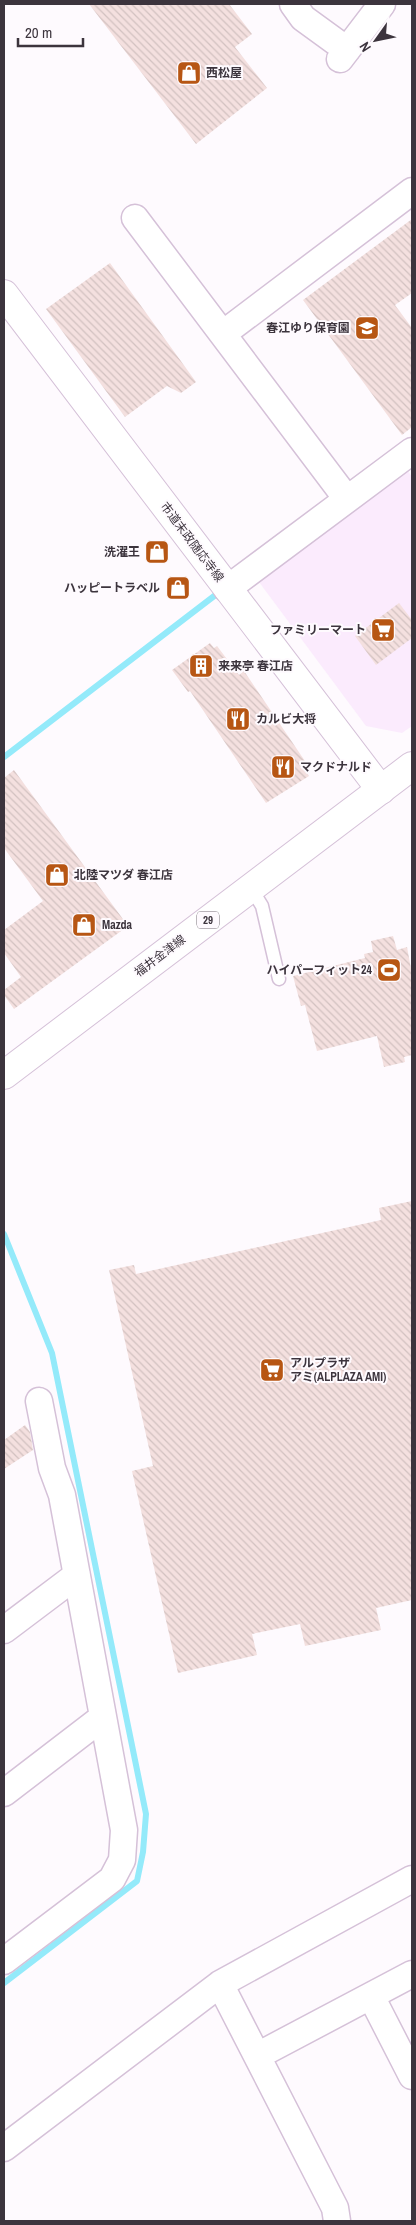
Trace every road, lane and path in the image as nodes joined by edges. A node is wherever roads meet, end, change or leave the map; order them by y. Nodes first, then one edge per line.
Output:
1 (293, 4) edge
2 (382, 4) edge
3 (412, 191) edge
4 (135, 218) dead end
5 (4, 294) edge
6 (224, 333) junction
7 (412, 451) edge
8 (347, 499) junction
9 (227, 589) junction
10 (412, 766) edge
11 (381, 790) junction
12 (252, 888) junction
13 (279, 979) dead end
14 (4, 1075) edge
15 (39, 1401) dead end
16 (77, 1575) junction
17 (4, 1630) edge
18 (103, 1717) junction
19 (4, 1793) edge
20 (412, 1879) edge
21 (4, 1961) edge
22 (412, 1974) edge
23 (220, 1984) junction
24 (371, 1996) junction
25 (257, 2056) junction
26 (412, 2076) edge
27 (4, 2148) edge
28 (337, 2221) edge

1 - 2 street
3 - 6 street
4 - 6 street
5 - 9 street, 市道末政随応寺線
6 - 8 street
7 - 8 street
8 - 9 street
9 - 11 street, 市道末政随応寺線
10 - 11 street, 福井金津線 / 29
11 - 12 street, 福井金津線 / 29
12 - 13 lane
12 - 14 street, 福井金津線 / 29
15 - 16 street
16 - 17 street
16 - 18 street
18 - 19 street
18 - 21 street
20 - 23 street
22 - 24 street
23 - 25 street
23 - 27 street
24 - 25 street
24 - 26 street
25 - 28 street

